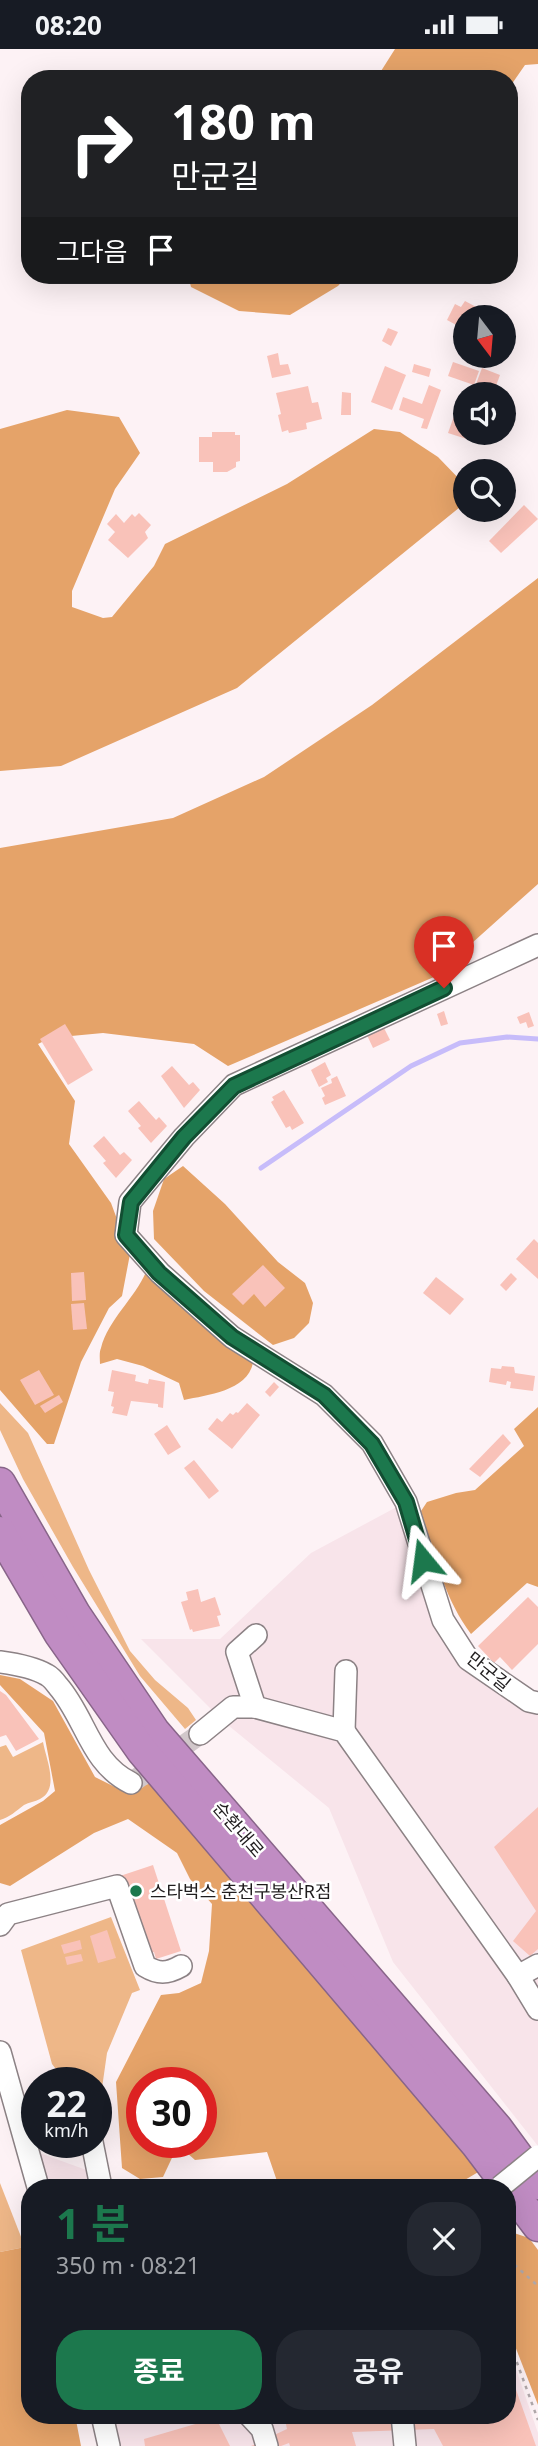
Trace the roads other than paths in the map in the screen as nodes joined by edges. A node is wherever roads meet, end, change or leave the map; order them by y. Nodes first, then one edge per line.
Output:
1 (538, 945) edge
2 (0, 1483) edge
3 (0, 1532) edge
4 (256, 1635) dead end
5 (0, 1663) edge
6 (346, 1671) dead end
7 (538, 1703) edge
8 (255, 1707) junction
9 (344, 1731) junction
10 (200, 1734) tunnel mouth
11 (131, 1783) dead end
12 (3, 1914) edge
13 (538, 1965) edge
14 (181, 1966) dead end
15 (518, 1976) junction
16 (538, 2010) edge
17 (0, 2052) edge
18 (538, 2156) edge
19 (95, 2158) edge
20 (36, 2179) edge
21 (99, 2179) edge
22 (502, 2179) edge
23 (510, 2179) edge
24 (538, 2184) edge
25 (516, 2197) edge
26 (538, 2226) edge
27 (108, 2424) edge
28 (402, 2424) edge
29 (109, 2446) edge
30 (405, 2446) edge

1 - 7 street, 만군길
2 - 24 highway, 순환대로
3 - 22 highway, 순환대로
4 - 8 street
5 - 11 street
6 - 9 street
8 - 9 street
8 - 10 street
9 - 15 street
12 - 14 street
13 - 15 street
15 - 16 street
17 - 20 street
18 - 23 street, bridge
19 - 21 street
25 - 26 highway, 순환대로
27 - 29 street
28 - 30 street

